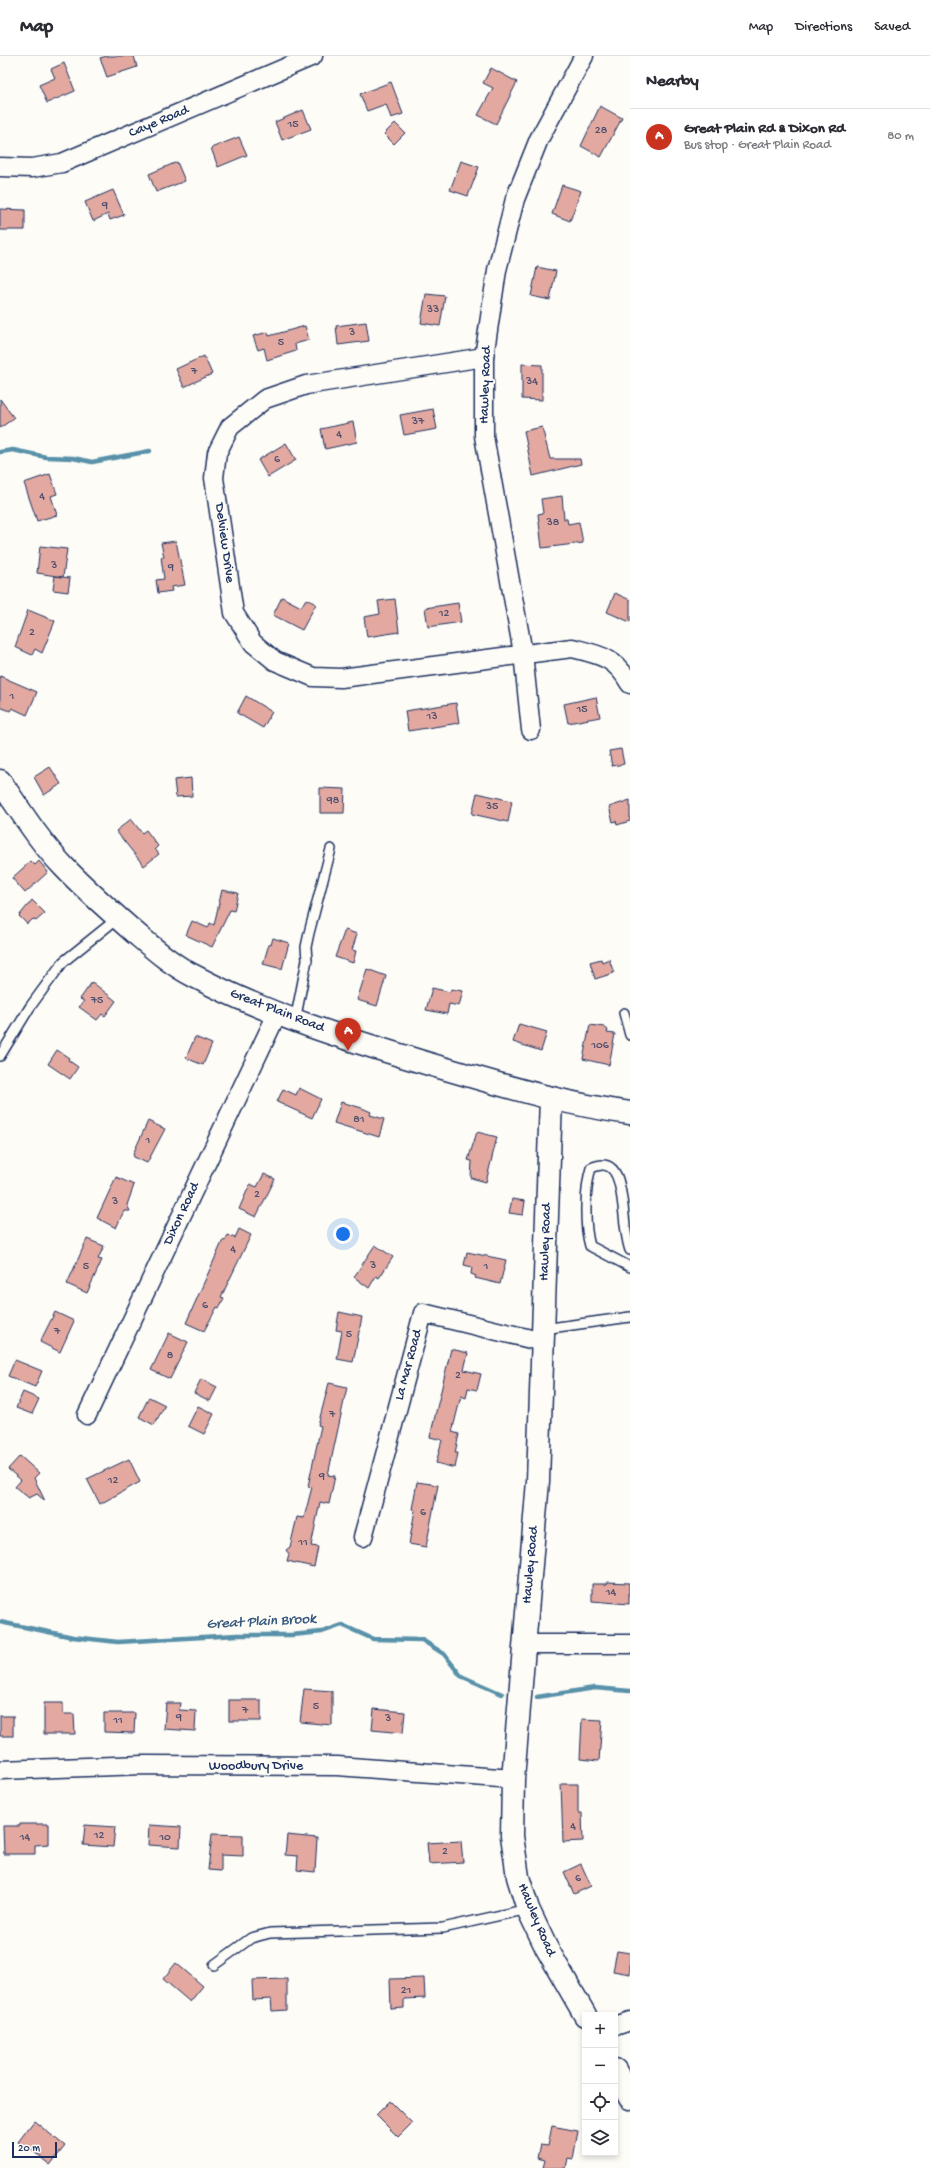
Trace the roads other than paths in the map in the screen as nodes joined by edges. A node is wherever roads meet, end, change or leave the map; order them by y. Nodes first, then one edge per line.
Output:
1 (313, 56) edge
2 (578, 58) edge
3 (0, 167) edge
4 (484, 357) junction
5 (523, 653) junction
6 (630, 684) edge
7 (531, 730) dead end
8 (0, 781) edge
9 (331, 848) dead end
10 (118, 918) junction
11 (624, 1013) dead end
12 (286, 1018) junction
13 (630, 1035) edge
14 (0, 1056) edge
15 (551, 1098) junction
16 (630, 1113) edge
17 (630, 1250) edge
18 (630, 1267) edge
19 (630, 1317) edge
20 (543, 1336) junction
21 (87, 1415) dead end
22 (363, 1537) dead end
23 (524, 1644) junction
24 (630, 1644) edge
25 (0, 1770) edge
26 (513, 1779) junction
27 (528, 1909) junction
28 (214, 1965) dead end
29 (583, 2012) edge
30 (630, 2022) edge
31 (618, 2025) edge
32 (618, 2076) edge
33 (630, 2098) edge

1 - 3 street, Caye Road
2 - 4 street, Hawley Road
4 - 5 street, Hawley Road
4 - 5 street, Delview Drive
5 - 6 street, Delview Drive
5 - 7 street, Hawley Road
8 - 10 street, Great Plain Road
9 - 12 lane
10 - 12 street, Great Plain Road
10 - 14 lane
11 - 13 lane
12 - 15 street, Great Plain Road
12 - 21 street, Dixon Road
15 - 16 street, Great Plain Road
15 - 20 street, Hawley Road
17 - 18 lane
19 - 20 lane
20 - 22 street, La Mar Road
20 - 23 street, Hawley Road
23 - 24 street
23 - 26 street, Hawley Road
25 - 26 street, Woodbury Drive
26 - 27 street, Hawley Road
27 - 28 lane
27 - 29 street, Hawley Road
30 - 31 street
32 - 33 street

